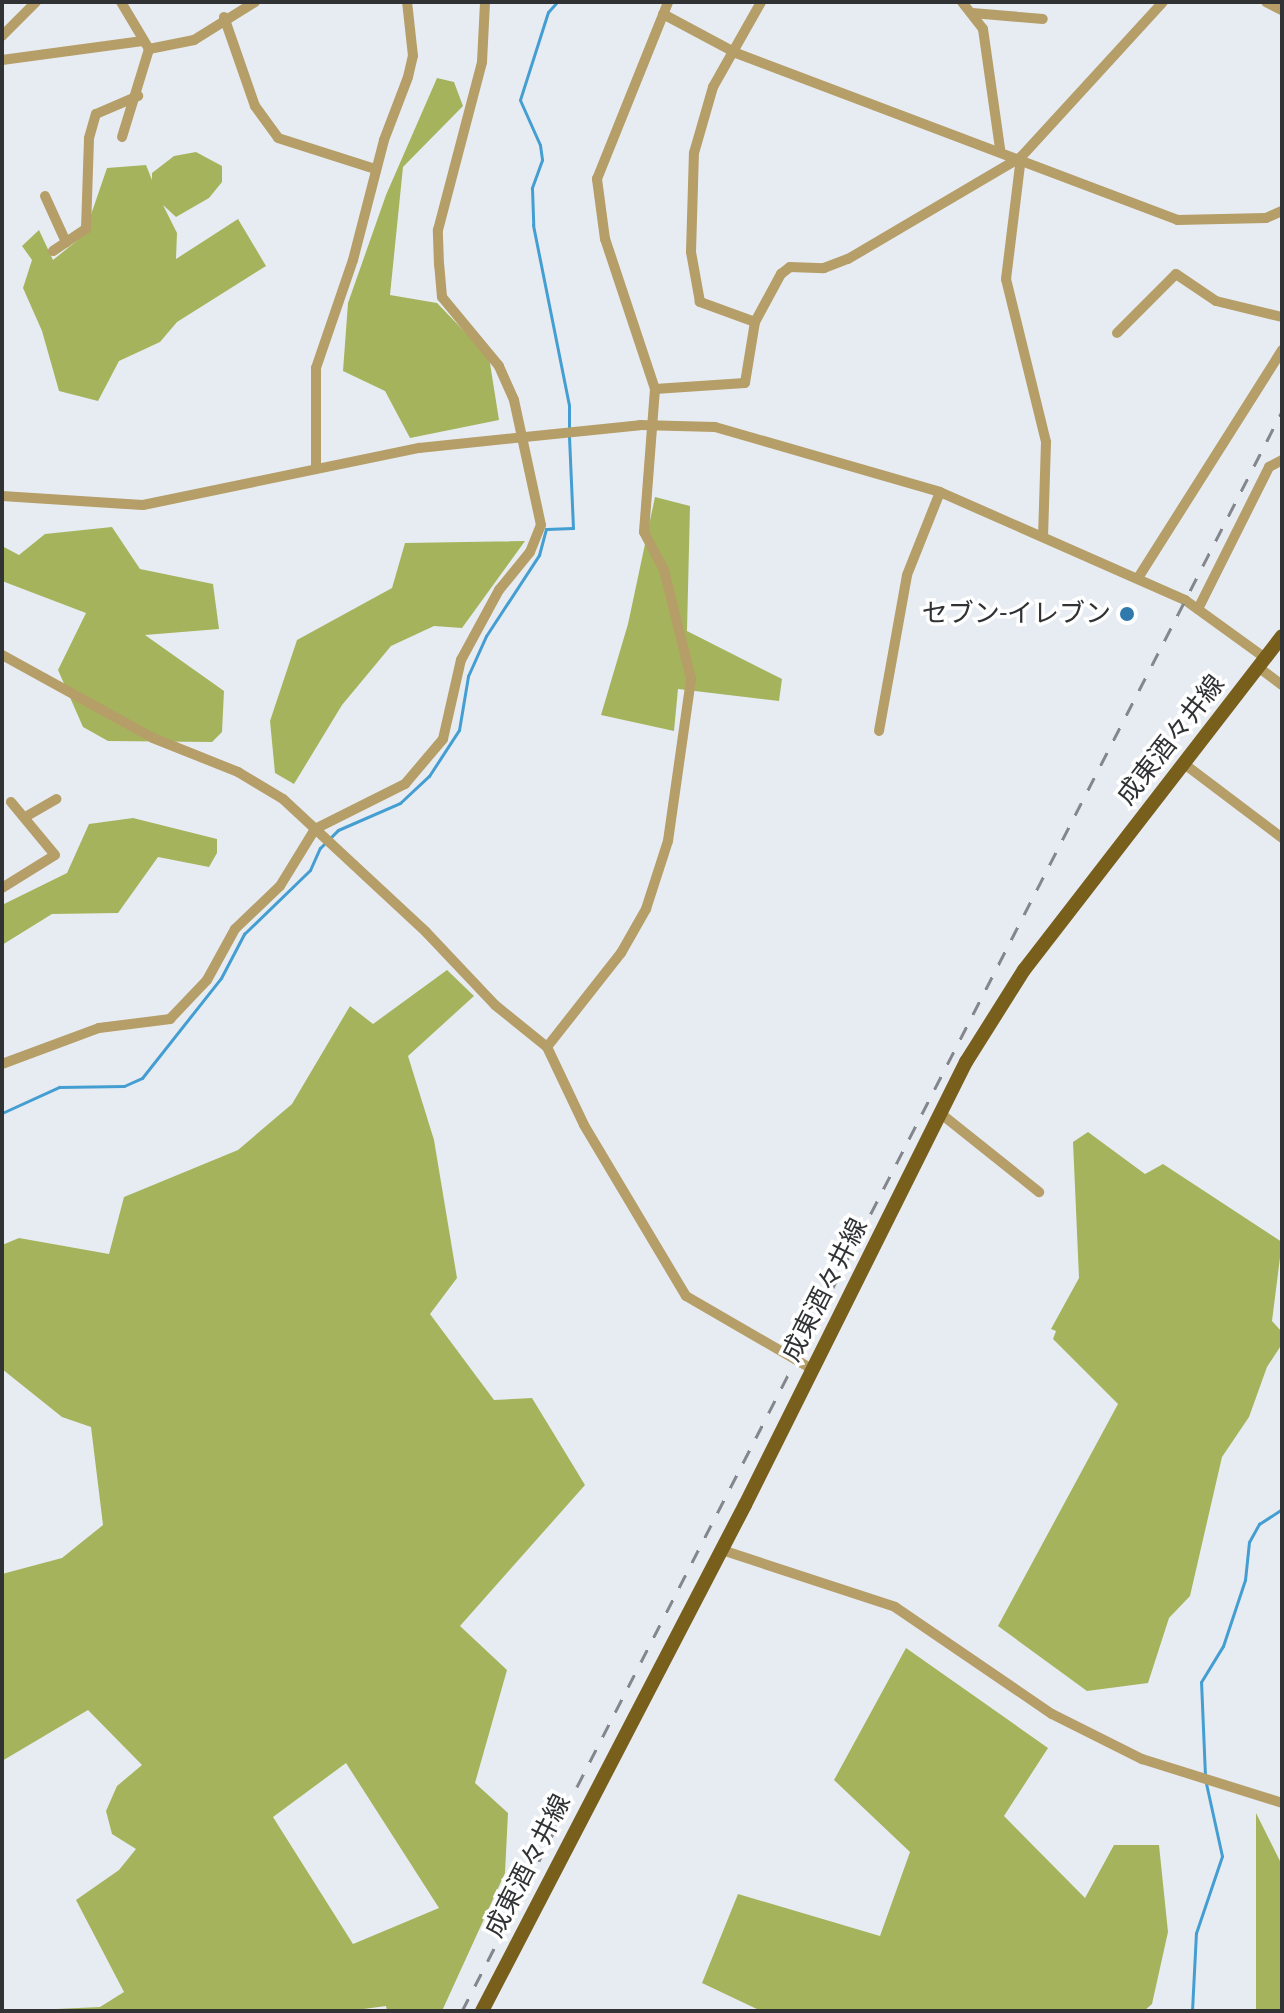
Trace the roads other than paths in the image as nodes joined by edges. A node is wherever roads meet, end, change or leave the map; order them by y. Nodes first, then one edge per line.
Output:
1 (36, 2) edge
2 (121, 2) edge
3 (255, 2) edge
4 (407, 2) edge
5 (485, 2) edge
6 (668, 2) edge
7 (761, 2) edge
8 (962, 2) edge
9 (1163, 2) edge
10 (1266, 2) edge
11 (1282, 10) edge
12 (972, 13) junction
13 (663, 14) junction
14 (224, 17) junction
15 (1043, 19) dead end
16 (2, 36) edge
17 (146, 45) junction
18 (736, 53) junction
19 (2, 60) edge
20 (138, 96) junction
21 (122, 137) dead end
22 (1000, 149) junction
23 (1021, 157) junction
24 (375, 169) junction
25 (45, 196) dead end
26 (1282, 211) edge
27 (66, 242) junction
28 (53, 251) dead end
29 (1282, 317) edge
30 (755, 322) junction
31 (1117, 333) dead end
32 (1282, 350) edge
33 (655, 389) junction
34 (656, 424) junction
35 (523, 434) junction
36 (1282, 460) edge
37 (316, 468) junction
38 (940, 492) junction
39 (2, 496) edge
40 (1043, 536) junction
41 (1138, 578) junction
42 (1198, 609) junction
43 (1282, 636) edge
44 (2, 655) edge
45 (1262, 662) junction
46 (1282, 685) edge
47 (879, 731) dead end
48 (1183, 763) junction
49 (56, 799) dead end
50 (11, 802) dead end
51 (27, 816) junction
52 (315, 829) junction
53 (1282, 838) edge
54 (2, 888) edge
55 (547, 1047) junction
56 (2, 1064) edge
57 (940, 1113) junction
58 (1039, 1192) dead end
59 (812, 1369) junction
60 (722, 1550) junction
61 (1282, 1803) edge
62 (482, 2011) edge

1 - 16 street
2 - 17 street
3 - 14 street
4 - 24 street
5 - 35 street
6 - 13 street
7 - 18 street
8 - 12 street
9 - 23 street
10 - 11 street
12 - 15 street
12 - 22 street
13 - 18 street
13 - 33 street
14 - 17 street
14 - 24 street
17 - 19 street
17 - 20 street
18 - 22 street
18 - 30 street
20 - 21 street
20 - 27 street
22 - 23 street
23 - 26 street
23 - 30 street
23 - 40 street
24 - 37 street
25 - 27 street
27 - 28 street
29 - 31 street
30 - 33 street
32 - 41 street
33 - 34 street
34 - 35 street
34 - 38 street
34 - 55 street
35 - 37 street
35 - 52 street
36 - 42 street
37 - 39 street
38 - 40 street
38 - 47 street
40 - 41 street
41 - 42 street
42 - 45 street
43 - 45 main road, 成東酒々井線
44 - 52 street
45 - 46 street
45 - 48 main road, 成東酒々井線
48 - 53 street
48 - 57 main road, 成東酒々井線
49 - 51 street
50 - 51 street
51 - 54 street
52 - 55 street
52 - 56 street
55 - 59 street
57 - 58 street
57 - 59 main road, 成東酒々井線
59 - 60 main road, 成東酒々井線
60 - 61 street
60 - 62 main road, 成東酒々井線

